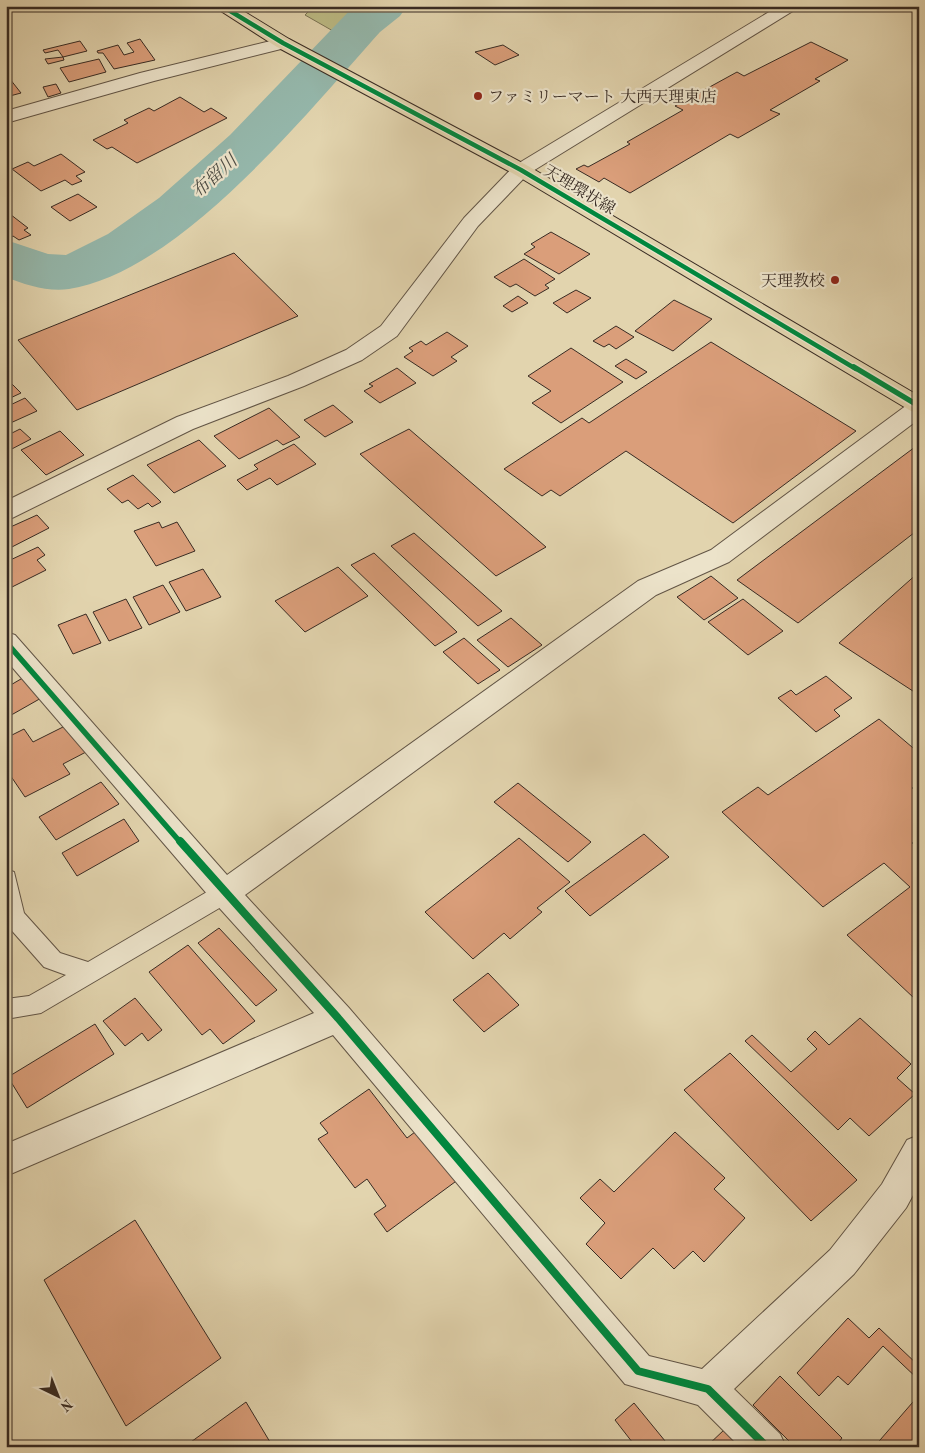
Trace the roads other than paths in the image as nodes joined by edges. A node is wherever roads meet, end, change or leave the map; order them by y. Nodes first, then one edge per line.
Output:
1 (222, 6) edge
2 (792, 6) edge
3 (282, 43) junction
4 (6, 117) edge
5 (520, 170) junction
6 (919, 406) edge
7 (6, 512) edge
8 (6, 642) edge
9 (6, 878) edge
10 (225, 893) junction
11 (90, 973) junction
12 (6, 1009) edge
13 (338, 1018) junction
14 (919, 1151) edge
15 (6, 1160) edge
16 (708, 1389) junction
17 (766, 1447) edge

1 - 3 main road, 天理環状線
2 - 5 street
3 - 4 street
3 - 5 main road, 天理環状線
5 - 6 main road, 天理環状線
5 - 7 street
6 - 10 street
8 - 10 street
9 - 11 lane
10 - 11 lane
10 - 13 street
11 - 12 lane
13 - 15 street
13 - 16 street
14 - 16 street
16 - 17 street

